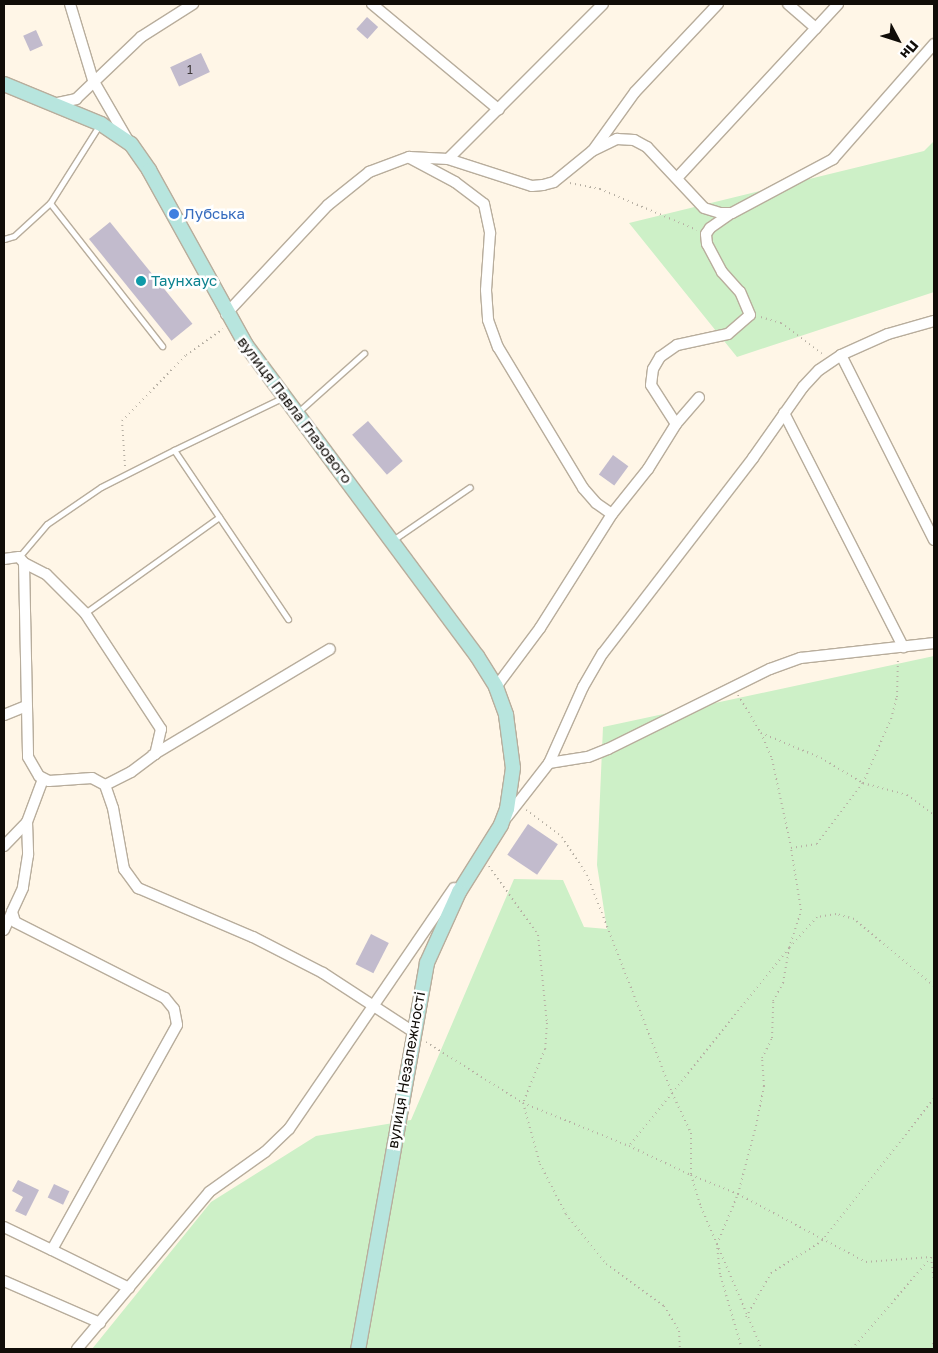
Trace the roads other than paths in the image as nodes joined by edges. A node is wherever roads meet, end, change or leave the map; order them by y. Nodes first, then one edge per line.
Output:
1 (70, 4) edge
2 (193, 4) edge
3 (372, 4) edge
4 (603, 4) edge
5 (718, 4) edge
6 (788, 4) edge
7 (838, 4) edge
8 (816, 28) junction
9 (934, 44) edge
10 (93, 80) junction
11 (4, 84) edge
12 (52, 104) junction
13 (499, 110) junction
14 (100, 124) junction
15 (131, 144) junction
16 (592, 151) junction
17 (409, 157) junction
18 (448, 159) junction
19 (677, 178) junction
20 (50, 203) junction
21 (732, 213) junction
22 (4, 239) edge
23 (229, 318) junction
24 (934, 321) edge
25 (162, 346) dead end
26 (364, 353) dead end
27 (837, 358) junction
28 (284, 397) junction
29 (699, 398) dead end
30 (296, 413) junction
31 (784, 413) junction
32 (676, 424) junction
33 (174, 450) junction
34 (470, 487) dead end
35 (612, 514) junction
36 (219, 517) junction
37 (393, 540) junction
38 (934, 540) edge
39 (4, 559) edge
40 (22, 560) junction
41 (85, 613) junction
42 (288, 619) dead end
43 (934, 643) edge
44 (900, 647) junction
45 (330, 649) dead end
46 (496, 687) junction
47 (26, 706) junction
48 (4, 715) edge
49 (153, 755) junction
50 (549, 763) junction
51 (43, 779) junction
52 (105, 784) junction
53 (512, 806) junction
54 (27, 822) junction
55 (4, 846) edge
56 (454, 888) dead end
57 (12, 912) junction
58 (4, 930) edge
59 (374, 1004) junction
60 (412, 1031) junction
61 (4, 1226) edge
62 (52, 1250) junction
63 (4, 1281) edge
64 (129, 1288) junction
65 (100, 1323) junction
66 (77, 1349) edge
67 (358, 1349) edge

1 - 10 street, вулиця Павла Глазового
2 - 10 street
3 - 13 street
4 - 13 street
5 - 16 street
6 - 8 street
7 - 8 street
8 - 19 street
9 - 21 street
10 - 12 street
10 - 15 street, вулиця Павла Глазового
11 - 12 main road
12 - 14 main road
13 - 18 street
14 - 15 main road
14 - 20 lane
15 - 23 main road, вулиця Павла Глазового
16 - 18 street
16 - 19 street
17 - 18 street
17 - 23 street
17 - 35 street
19 - 21 street
20 - 22 lane
20 - 25 lane
21 - 32 street
23 - 28 main road, вулиця Павла Глазового
24 - 27 street
26 - 30 lane
27 - 31 street
27 - 38 street
28 - 30 main road, вулиця Павла Глазового
28 - 33 lane
29 - 32 street
30 - 37 main road, вулиця Павла Глазового
31 - 44 street
31 - 50 street
32 - 35 street
33 - 36 lane
33 - 40 lane
34 - 37 lane
35 - 46 street
36 - 41 lane
36 - 42 lane
37 - 46 main road, вулиця Павла Глазового
39 - 40 street
40 - 41 street
40 - 47 street
41 - 49 street
43 - 44 street
44 - 50 street
45 - 49 street
46 - 53 main road, вулиця Павла Глазового
47 - 48 street
47 - 51 street
49 - 52 street
50 - 53 street
51 - 52 street
51 - 54 street
52 - 59 street
53 - 60 main road, вулиця Незалежності
54 - 55 street
54 - 57 street
56 - 59 street
57 - 58 street
57 - 62 street
59 - 60 street
59 - 64 street
60 - 67 main road, вулиця Незалежності
61 - 62 street
62 - 64 street
63 - 65 street
64 - 65 street
65 - 66 street

